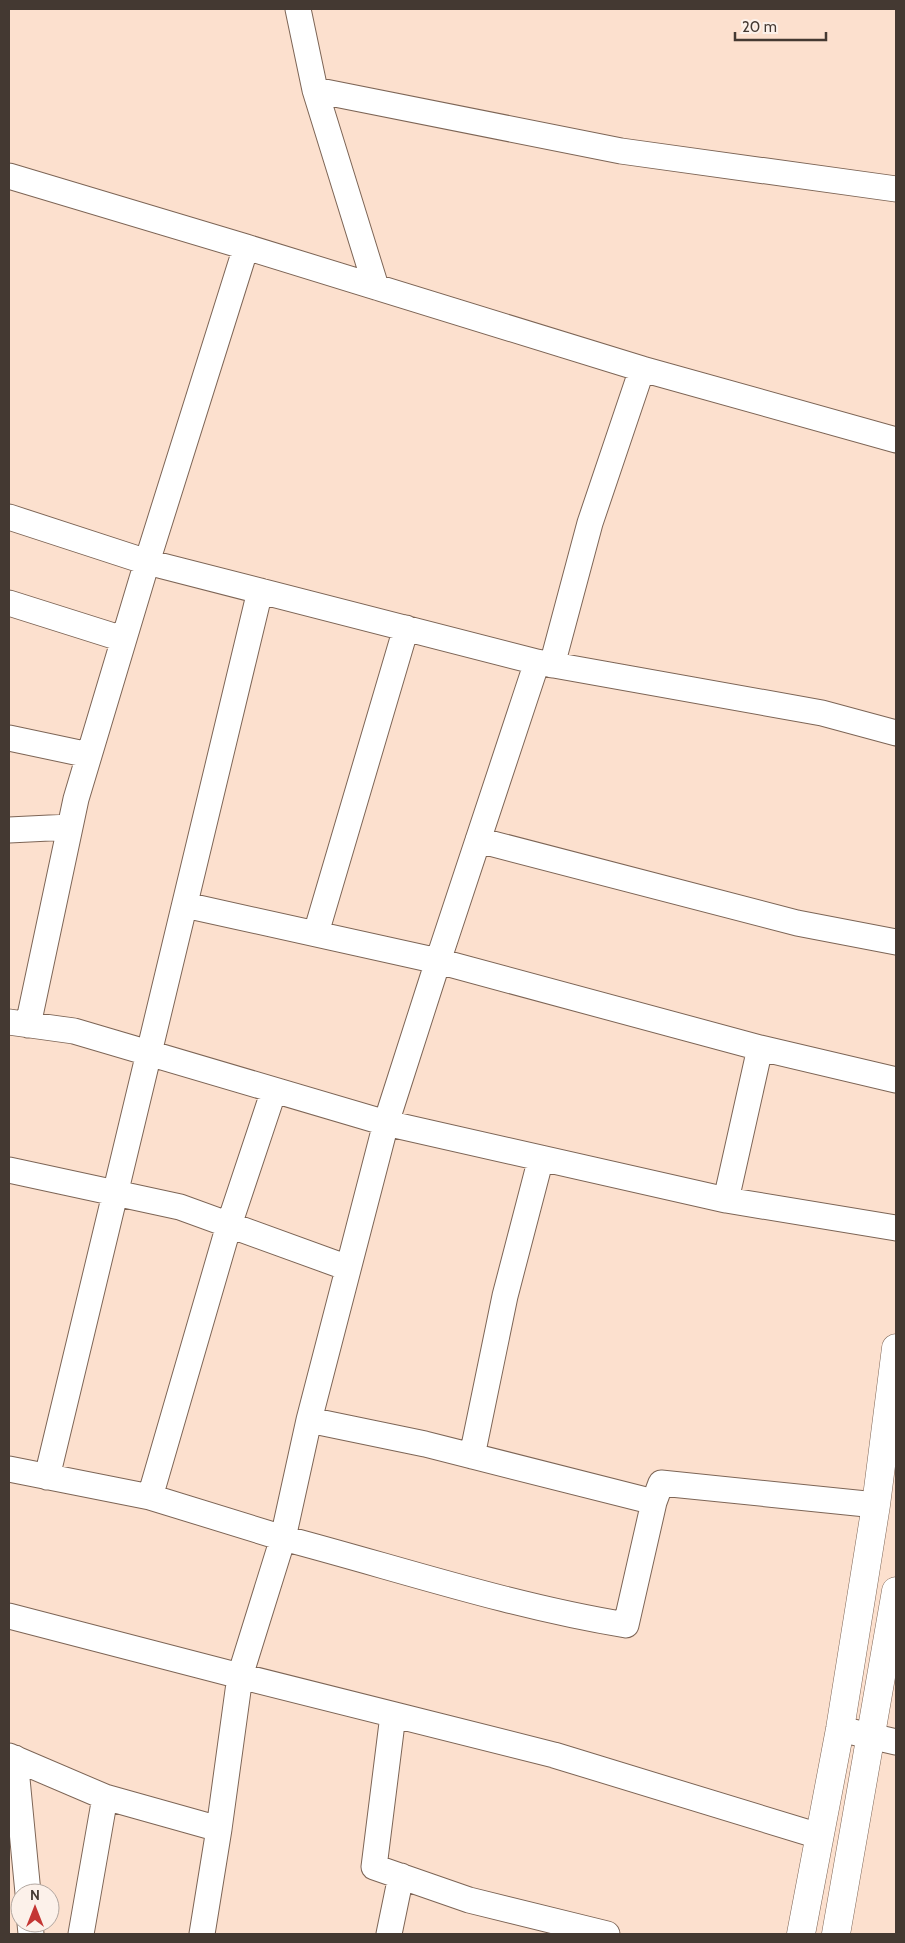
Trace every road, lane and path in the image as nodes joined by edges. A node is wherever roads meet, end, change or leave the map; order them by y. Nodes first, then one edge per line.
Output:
1 (298, 9) edge
2 (315, 90) junction
3 (9, 176) edge
4 (896, 190) edge
5 (246, 247) junction
6 (376, 287) junction
7 (642, 369) junction
8 (896, 440) edge
9 (9, 517) edge
10 (147, 562) junction
11 (260, 591) junction
12 (9, 603) edge
13 (406, 628) junction
14 (124, 639) junction
15 (544, 664) junction
16 (896, 733) edge
17 (9, 738) edge
18 (88, 755) junction
19 (70, 827) junction
20 (9, 830) edge
21 (478, 840) junction
22 (185, 905) junction
23 (316, 933) junction
24 (896, 942) edge
25 (438, 961) junction
26 (18, 1023) edge
27 (760, 1048) junction
28 (149, 1053) junction
29 (896, 1080) edge
30 (274, 1090) junction
31 (386, 1123) junction
32 (541, 1158) junction
33 (9, 1170) edge
34 (115, 1193) junction
35 (726, 1200) junction
36 (229, 1225) junction
37 (896, 1228) edge
38 (348, 1268) junction
39 (896, 1348) edge
40 (309, 1420) junction
41 (472, 1456) junction
42 (9, 1469) edge
43 (47, 1476) junction
44 (150, 1497) junction
45 (654, 1502) junction
46 (876, 1505) junction
47 (283, 1538) junction
48 (896, 1591) edge
49 (9, 1616) edge
50 (240, 1676) junction
51 (394, 1715) junction
52 (840, 1729) junction
53 (884, 1740) edge
54 (12, 1757) edge
55 (105, 1797) junction
56 (219, 1829) junction
57 (819, 1836) junction
58 (401, 1876) junction
59 (27, 1883) edge
60 (82, 1934) edge
61 (202, 1934) edge
62 (389, 1934) edge
63 (607, 1934) edge
64 (801, 1934) edge
65 (836, 1934) edge

1 - 2 street
2 - 4 street
2 - 6 street
3 - 5 street
5 - 6 street
5 - 10 street
6 - 7 street
7 - 8 street
7 - 15 street
9 - 10 street
10 - 11 street
10 - 14 street
11 - 13 street
11 - 22 street
12 - 14 street
13 - 15 street
13 - 23 street
14 - 18 street
15 - 16 street
15 - 21 street
17 - 18 street
18 - 19 street
19 - 20 street
19 - 26 street
21 - 24 street
21 - 25 street
22 - 23 street
22 - 28 street
23 - 25 street
25 - 27 street
25 - 31 street
26 - 28 street
27 - 29 street
27 - 35 street
28 - 30 street
28 - 34 street
30 - 31 street
30 - 36 street
31 - 32 street
31 - 38 street
32 - 35 street
32 - 41 street
33 - 34 street
34 - 36 street
34 - 43 street
35 - 37 street
36 - 38 street
36 - 44 street
38 - 40 street
39 - 46 street
40 - 41 street
40 - 47 street
41 - 45 street
42 - 43 street
43 - 44 street
44 - 47 street
45 - 46 street
45 - 47 street
46 - 52 street
47 - 50 street
48 - 53 street
49 - 50 street
50 - 51 street
50 - 56 street
51 - 57 street
51 - 58 street
52 - 53 street
52 - 57 street
53 - 65 street
54 - 55 street
54 - 59 street
55 - 56 street
55 - 60 street
56 - 61 street
57 - 64 street
58 - 62 street
58 - 63 street

